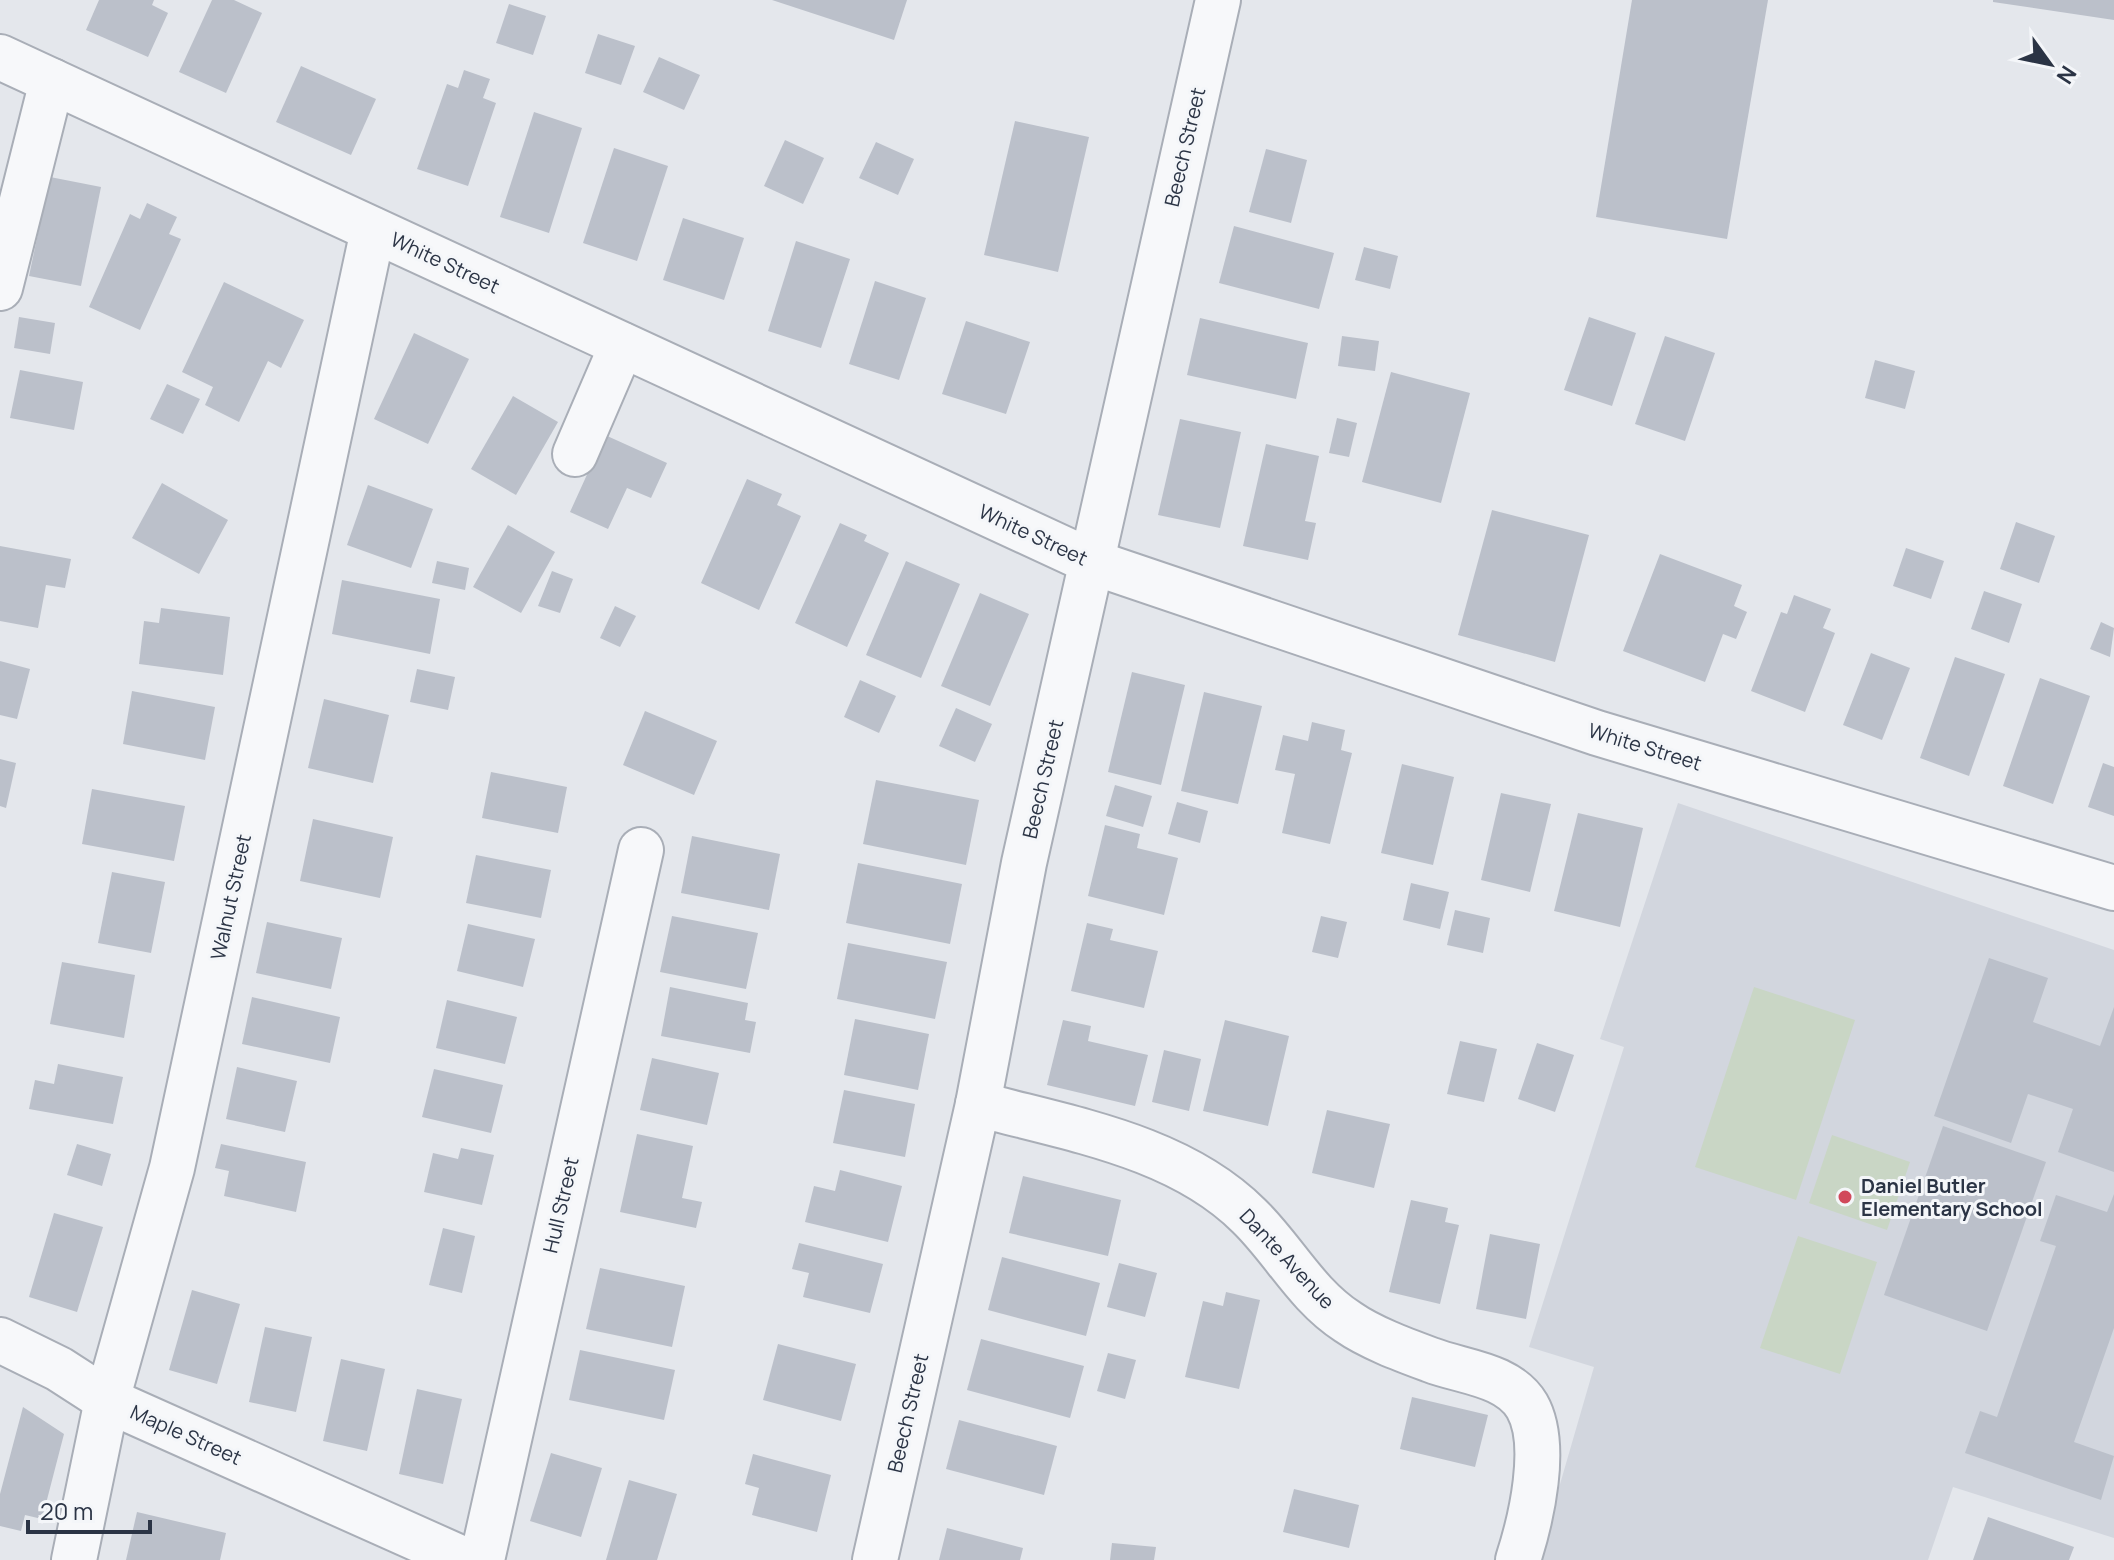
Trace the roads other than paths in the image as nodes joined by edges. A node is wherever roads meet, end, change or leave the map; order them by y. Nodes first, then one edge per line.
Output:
1 (1218, 0) edge
2 (0, 57) edge
3 (52, 81) junction
4 (373, 230) junction
5 (0, 288) edge
6 (622, 345) junction
7 (575, 454) dead end
8 (1092, 562) junction
9 (641, 850) dead end
10 (2114, 888) edge
11 (978, 1104) junction
12 (0, 1340) edge
13 (107, 1400) junction
14 (74, 1560) edge
15 (465, 1560) edge
16 (482, 1560) edge
17 (875, 1560) edge
18 (1518, 1560) edge

1 - 8 street, Beech Street
2 - 3 street, White Street
3 - 4 street, White Street
3 - 5 street
4 - 6 street, White Street
4 - 13 street, Walnut Street
6 - 7 street
6 - 8 street, White Street
8 - 10 street, White Street
8 - 11 street, Beech Street
9 - 16 street, Hull Street
11 - 17 street, Beech Street
11 - 18 street, Dante Avenue
12 - 13 street, Maple Street
13 - 14 street, Walnut Street
13 - 15 street, Maple Street

